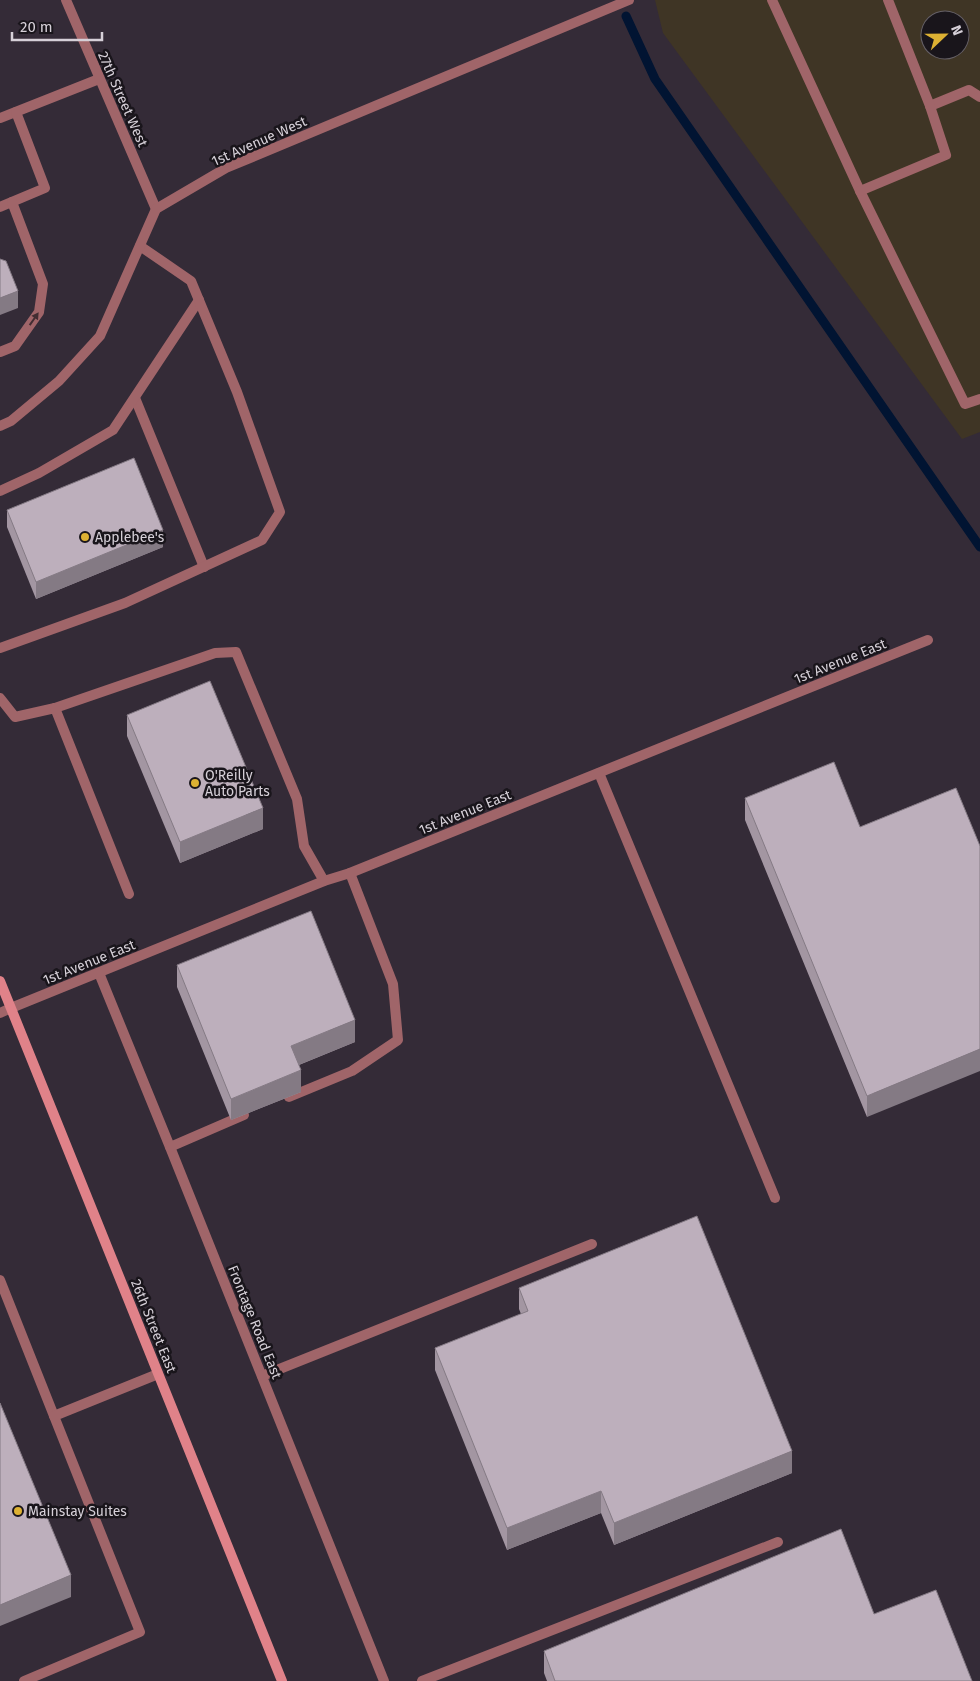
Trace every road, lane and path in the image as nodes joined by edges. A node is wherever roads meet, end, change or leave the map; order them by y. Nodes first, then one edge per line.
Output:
1 (66, 0) edge
2 (629, 0) edge
3 (772, 0) edge
4 (888, 0) edge
5 (99, 80) junction
6 (980, 97) edge
7 (930, 106) junction
8 (16, 112) junction
9 (0, 118) edge
10 (860, 191) junction
11 (12, 202) junction
12 (0, 207) edge
13 (156, 209) junction
14 (140, 246) junction
15 (199, 300) junction
16 (0, 352) edge
17 (135, 398) junction
18 (980, 399) edge
19 (0, 426) edge
20 (0, 491) edge
21 (204, 566) junction
22 (928, 640) dead end
23 (0, 648) edge
24 (0, 698) edge
25 (55, 708) junction
26 (599, 773) junction
27 (350, 873) junction
28 (324, 881) junction
29 (129, 894) dead end
30 (98, 973) junction
31 (0, 981) edge
32 (11, 1008) junction
33 (0, 1013) edge
34 (283, 1099) edge
35 (257, 1110) edge
36 (170, 1147) junction
37 (775, 1198) dead end
38 (592, 1244) dead end
39 (0, 1280) edge
40 (158, 1374) junction
41 (262, 1376) junction
42 (54, 1416) junction
43 (778, 1542) dead end
44 (24, 1681) edge
45 (282, 1681) edge
46 (384, 1681) edge
47 (422, 1681) edge

1 - 5 street, 27th Street West
2 - 13 street, 1st Avenue West
3 - 10 street
4 - 7 street
5 - 8 street
5 - 13 street, 27th Street West
6 - 7 street
7 - 10 street
8 - 9 street
8 - 11 street
10 - 18 street
11 - 12 street
16 -> 11 street
13 - 14 street
14 - 15 street
14 - 19 street
15 - 17 street
15 - 21 street
17 - 20 street
17 - 21 street
21 - 23 street
22 - 26 street, 1st Avenue East
24 - 25 street
25 - 28 street
25 - 29 street
26 - 27 street, 1st Avenue East
26 - 37 street
27 - 28 street, 1st Avenue East
27 - 34 street
28 - 30 street, 1st Avenue East
30 - 32 street, 1st Avenue East
30 - 36 street, Frontage Road East
31 - 32 main road, 26th Street East
32 - 33 street, 1st Avenue East
32 - 40 main road, 26th Street East
35 - 36 street
36 - 41 street, Frontage Road East
38 - 41 street
39 - 42 street
40 - 42 street
40 - 45 main road, 26th Street East
41 - 46 street, Frontage Road East
42 - 44 street
43 - 47 street

